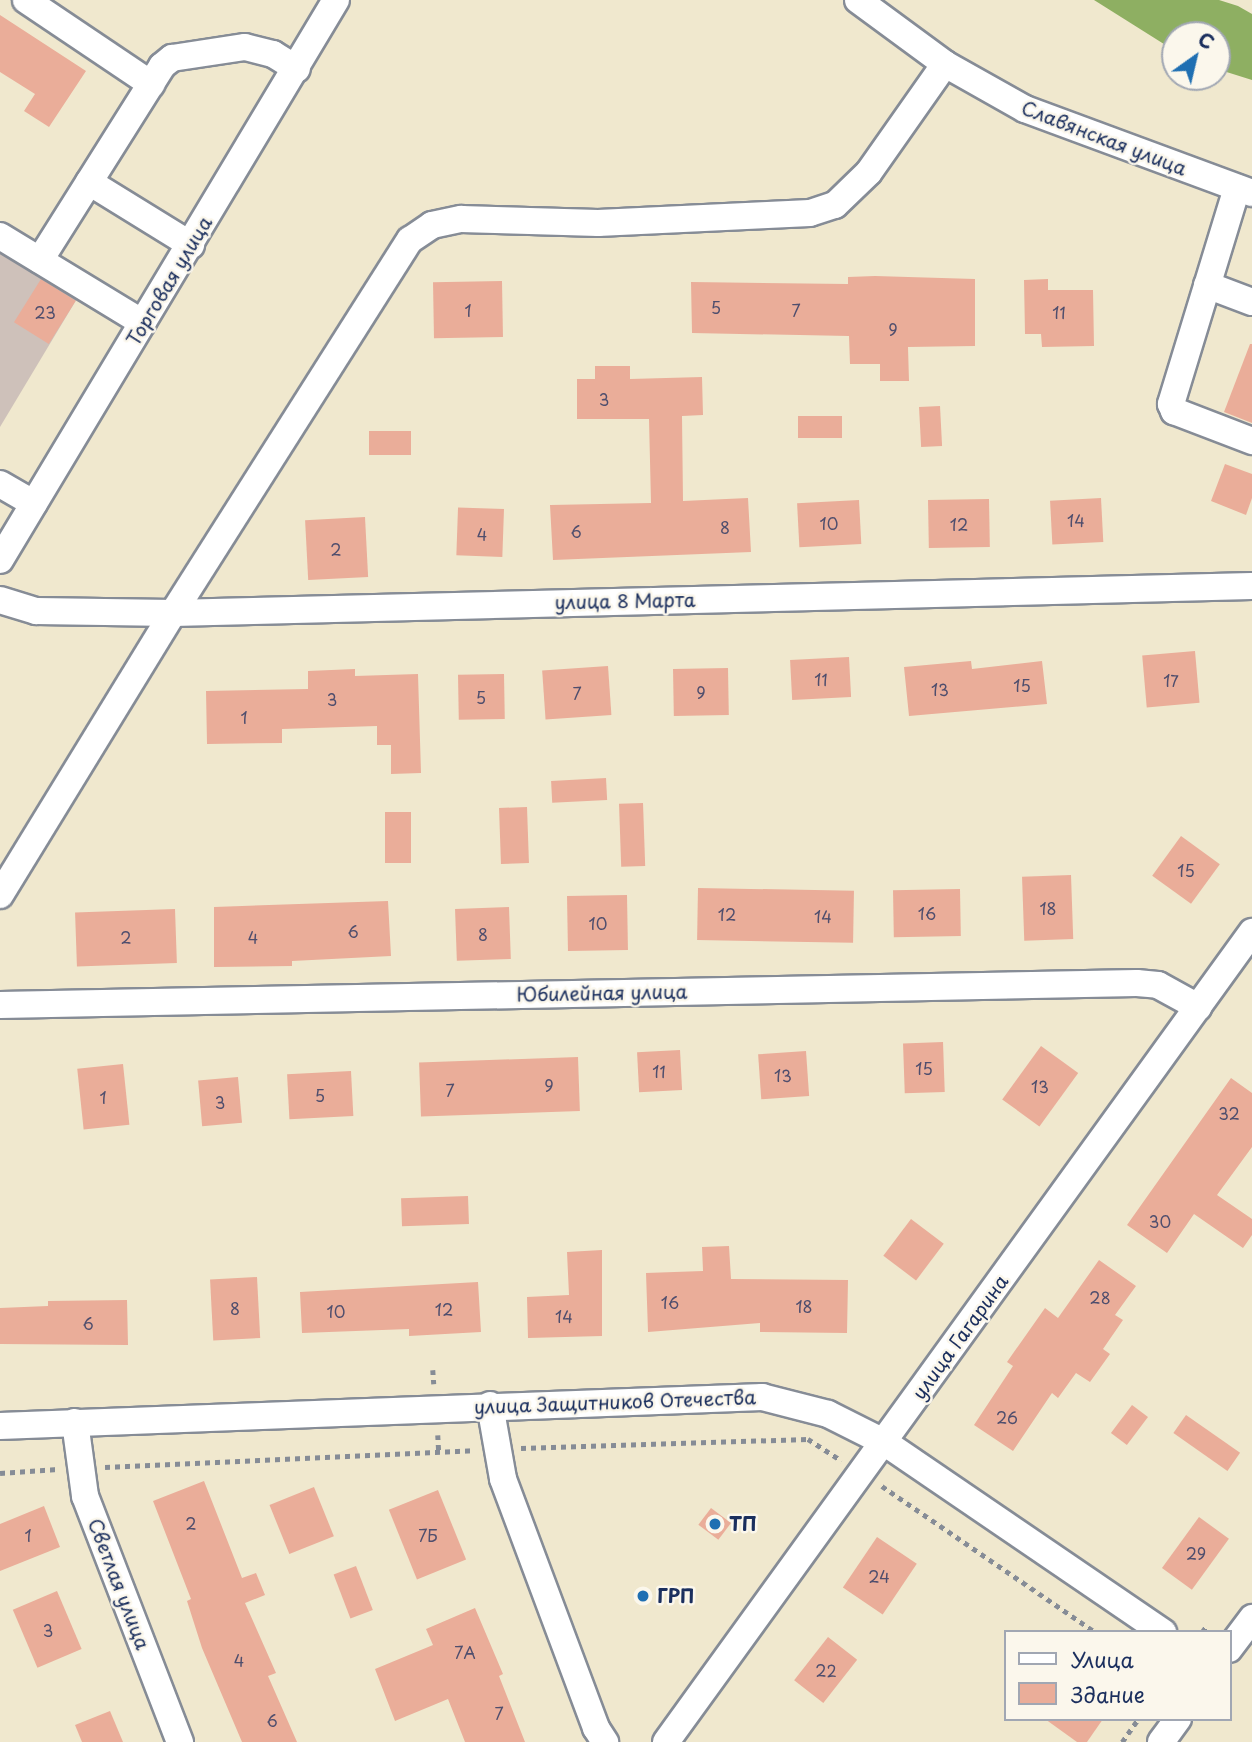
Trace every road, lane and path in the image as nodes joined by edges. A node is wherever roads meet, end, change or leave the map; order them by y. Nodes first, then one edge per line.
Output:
1 (26, 0) edge
2 (336, 0) edge
3 (858, 0) edge
4 (945, 64) junction
5 (297, 69) junction
6 (151, 84) junction
7 (89, 182) junction
8 (1245, 191) edge
9 (0, 236) edge
10 (191, 245) junction
11 (40, 260) junction
12 (1207, 285) junction
13 (1252, 302) edge
14 (143, 323) junction
15 (1252, 440) edge
16 (0, 484) edge
17 (34, 504) junction
18 (0, 560) edge
19 (1252, 586) edge
20 (0, 600) edge
21 (173, 613) junction
22 (0, 895) edge
23 (1252, 932) edge
24 (0, 1005) edge
25 (1198, 1007) junction
26 (489, 1405) junction
27 (75, 1422) junction
28 (0, 1426) edge
29 (884, 1441) junction
30 (494, 1449) junction
31 (80, 1468) junction
32 (0, 1473) edge
33 (861, 1473) junction
34 (1252, 1618) edge
35 (1206, 1625) dead end
36 (1092, 1630) edge
37 (1160, 1630) edge
38 (1203, 1630) edge
39 (1231, 1646) edge
40 (1137, 1721) edge
41 (1177, 1721) edge
42 (180, 1742) edge
43 (605, 1742) edge
44 (666, 1742) edge
45 (1122, 1742) edge
46 (1161, 1742) edge

1 - 6 street
2 - 5 street, Торговая улица
3 - 4 street, Славянская улица
4 - 8 street, Славянская улица
4 - 21 street
5 - 6 street
5 - 10 street, Торговая улица
6 - 7 street
7 - 10 street
7 - 11 street
8 - 12 street
9 - 11 street
10 - 14 street, Торговая улица
11 - 14 street
12 - 13 street
12 - 15 street
14 - 17 street, Торговая улица
16 - 17 street
17 - 18 street, Торговая улица
19 - 21 street, улица 8 Марта
20 - 21 street, улица 8 Марта
21 - 22 street
23 - 25 street, улица Гагарина
24 - 25 street, Юбилейная улица
25 - 29 street, улица Гагарина
26 - 27 street, улица Защитников Отечества
26 - 29 street, улица Защитников Отечества
26 - 30 street
27 - 28 street, улица Защитников Отечества
27 - 31 street, Светлая улица
29 - 33 street, улица Гагарина
29 - 37 street, улица Защитников Отечества
30 - 31 path
30 - 33 path
30 - 43 street
31 - 32 path
31 - 42 street, Светлая улица
33 - 36 path
33 - 44 street, улица Гагарина
34 - 39 street
35 - 38 path
40 - 45 path
41 - 46 street

